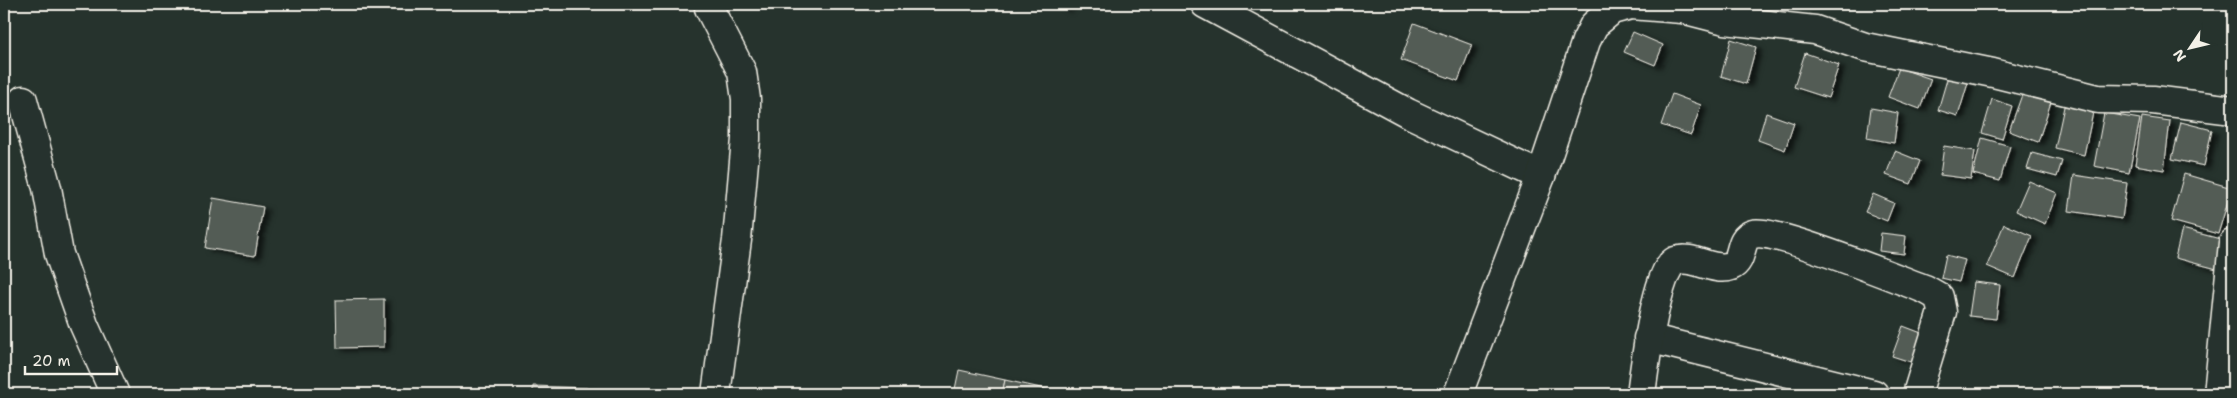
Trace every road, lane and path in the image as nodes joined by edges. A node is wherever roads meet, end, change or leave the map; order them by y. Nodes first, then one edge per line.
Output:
1 (1205, 4) edge
2 (1683, 7) edge
3 (709, 8) dead end
4 (23, 100) dead end
5 (2233, 110) edge
6 (1541, 176) junction
7 (2233, 243) edge
8 (1648, 338) junction
9 (115, 394) edge
10 (716, 394) edge
11 (1458, 394) edge
12 (1640, 394) edge
13 (1874, 394) edge
14 (1917, 394) edge
15 (2218, 394) edge

1 - 6 street
2 - 5 street
2 - 6 street
3 - 10 street
4 - 9 street
6 - 11 street
7 - 15 street
8 - 12 street
8 - 13 street
8 - 14 street

